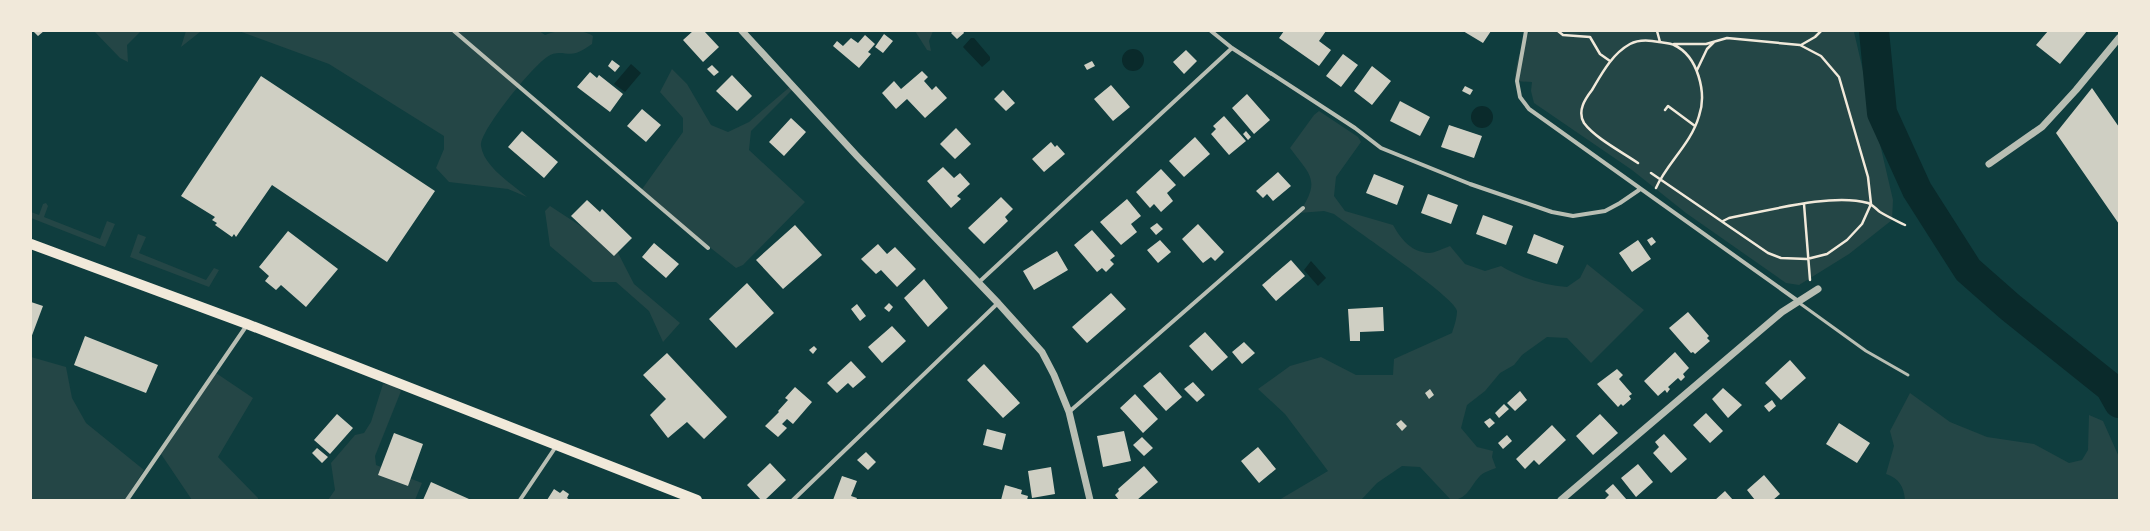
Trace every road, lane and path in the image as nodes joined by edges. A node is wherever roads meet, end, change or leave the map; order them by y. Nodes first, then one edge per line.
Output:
1 (454, 31) edge
2 (742, 31) edge
3 (1211, 31) edge
4 (1526, 31) edge
5 (1558, 31) edge
6 (1657, 31) edge
7 (1821, 31) edge
8 (2119, 38) edge
9 (1660, 42) junction
10 (1714, 42) junction
11 (1674, 44) junction
12 (1800, 45) junction
13 (1232, 48) junction
14 (1610, 60) junction
15 (1697, 71) junction
16 (1665, 110) dead end
17 (1696, 126) junction
18 (1638, 163) dead end
19 (1989, 164) dead end
20 (1651, 173) dead end
21 (1660, 179) junction
22 (1639, 190) junction
23 (1648, 196) junction
24 (1804, 204) junction
25 (1871, 204) junction
26 (1303, 208) dead end
27 (1722, 222) junction
28 (1905, 225) dead end
29 (31, 244) edge
30 (708, 248) dead end
31 (1807, 259) junction
32 (978, 283) junction
33 (1815, 291) joint
34 (1798, 301) junction
35 (998, 303) junction
36 (247, 324) junction
37 (1908, 375) dead end
38 (1070, 412) junction
39 (557, 445) junction
40 (127, 500) edge
41 (520, 500) edge
42 (697, 500) edge
43 (793, 500) edge
44 (1090, 500) edge
45 (1561, 500) edge

1 - 30 street
2 - 32 street
3 - 13 street
4 - 22 street
5 - 14 path
6 - 9 path
7 - 12 path
8 - 19 street
9 - 11 path
9 - 14 path
10 - 11 path
10 - 12 path
10 - 15 path
11 - 15 path
12 - 25 path
13 - 22 street
13 - 32 street
14 - 18 path
15 - 17 path
16 - 17 path
17 - 21 path
20 - 21 path
21 - 23 path
21 - 27 path
22 - 23 street
23 - 34 street
24 - 25 path
24 - 27 path
24 - 31 path
25 - 28 path
25 - 31 path
26 - 38 street
27 - 31 path
29 - 36 main road
31 - 33 path
32 - 35 street
33 - 34 street
34 - 37 lane
34 - 45 street
35 - 38 street
35 - 43 street
36 - 39 main road
36 - 40 street
38 - 44 street
39 - 41 street
39 - 42 main road

